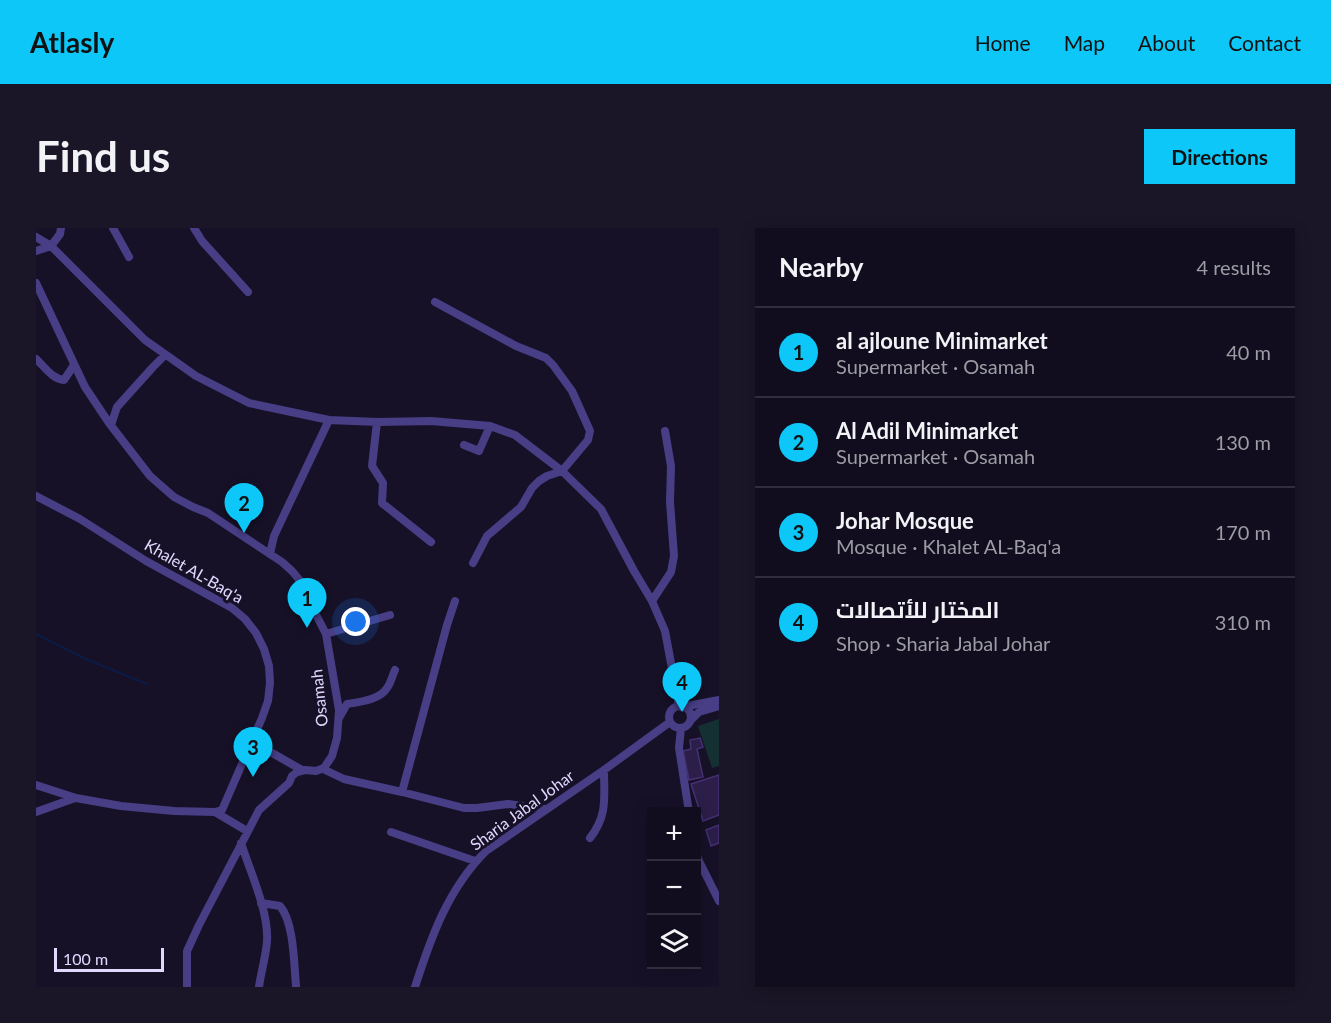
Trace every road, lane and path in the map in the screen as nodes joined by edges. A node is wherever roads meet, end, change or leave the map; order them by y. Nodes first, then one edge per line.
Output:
1 (61, 228) edge
2 (113, 228) edge
3 (194, 228) edge
4 (36, 237) edge
5 (51, 246) junction
6 (36, 251) edge
7 (129, 257) dead end
8 (37, 288) edge
9 (248, 292) dead end
10 (435, 302) dead end
11 (165, 355) junction
12 (36, 359) edge
13 (74, 365) junction
14 (329, 420) junction
15 (377, 422) junction
16 (111, 425) junction
17 (490, 426) junction
18 (665, 431) dead end
19 (464, 445) dead end
20 (562, 471) junction
21 (36, 496) edge
22 (431, 542) dead end
23 (270, 554) junction
24 (473, 563) dead end
25 (455, 601) dead end
26 (652, 601) junction
27 (390, 615) dead end
28 (326, 634) junction
29 (395, 670) dead end
30 (719, 700) edge
31 (719, 706) edge
32 (681, 707) junction
33 (339, 718) junction
34 (690, 721) junction
35 (670, 722) junction
36 (681, 728) junction
37 (251, 741) junction
38 (302, 770) junction
39 (323, 770) junction
40 (604, 770) junction
41 (36, 785) edge
42 (402, 792) junction
43 (76, 798) junction
44 (689, 807) edge
45 (545, 809) junction
46 (36, 812) edge
47 (215, 812) junction
48 (247, 831) junction
49 (391, 832) dead end
50 (590, 838) dead end
51 (241, 843) junction
52 (475, 861) junction
53 (699, 861) edge
54 (719, 901) edge
55 (261, 903) junction
56 (296, 986) dead end
57 (187, 987) edge
58 (259, 987) edge
59 (416, 987) edge

1 - 5 street
2 - 7 street
3 - 9 street
4 - 5 street
5 - 6 street
5 - 11 street
8 - 13 street, Osamah
10 - 20 street
11 - 14 street
11 - 16 street
12 - 13 street
13 - 16 street, Osamah
14 - 15 street
14 - 23 street
15 - 17 street
15 - 22 street
16 - 23 street, Osamah
17 - 19 street
17 - 20 street
18 - 26 street
20 - 24 street
20 - 26 street
21 - 37 street, Khalet AL-Baq'a
23 - 28 street, Osamah
25 - 42 street
26 - 32 street
27 - 28 street
28 - 33 street, Osamah
29 - 33 street
30 - 32 street
31 - 34 street
32 - 34 street
32 - 35 street
33 - 39 street, Osamah
34 - 36 street
35 - 36 street
35 - 40 street, Sharia Jabal Johar
36 - 44 street
37 - 38 street
37 - 47 street, Khalet AL-Baq'a
38 - 39 street
38 - 48 street
39 - 42 street
40 - 45 street, Sharia Jabal Johar
40 - 50 street
41 - 43 street
42 - 45 street
43 - 46 street
43 - 47 street
45 - 52 street, Sharia Jabal Johar
47 - 48 street
48 - 51 street
49 - 52 street
51 - 55 street
51 - 57 street
52 - 59 street, Sharia Jabal Johar
53 - 54 street
55 - 56 street
55 - 58 street

